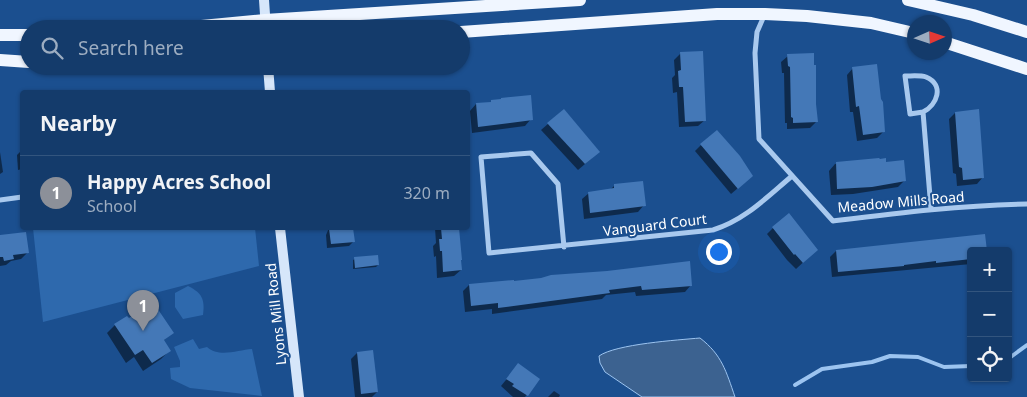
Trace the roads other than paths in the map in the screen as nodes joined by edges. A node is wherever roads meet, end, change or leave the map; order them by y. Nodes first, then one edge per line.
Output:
1 (264, 0) edge
2 (580, 0) edge
3 (908, 0) edge
4 (453, 4) edge
5 (765, 14) junction
6 (266, 20) edge
7 (303, 20) edge
8 (470, 31) edge
9 (907, 32) edge
10 (1027, 32) edge
11 (0, 35) edge
12 (20, 36) edge
13 (952, 45) edge
14 (0, 60) edge
15 (20, 61) edge
16 (1027, 69) edge
17 (269, 75) edge
18 (270, 90) edge
19 (923, 112) junction
20 (792, 176) junction
21 (20, 197) edge
22 (0, 200) edge
23 (1027, 204) edge
24 (931, 209) junction
25 (280, 230) edge
26 (564, 246) junction
27 (299, 397) edge

1 - 6 main road
2 - 4 main road
3 - 10 main road
4 - 7 main road
5 - 8 main road
5 - 9 main road
5 - 20 street, Meadow Mills Road
11 - 12 main road
13 - 16 main road
14 - 15 main road
17 - 18 main road
19 - 19 street
19 - 24 street
20 - 24 street, Meadow Mills Road
20 - 26 street, Vanguard Court
21 - 22 street
23 - 24 street, Meadow Mills Road
25 - 27 main road, Lyons Mill Road
26 - 26 street, Vanguard Court

